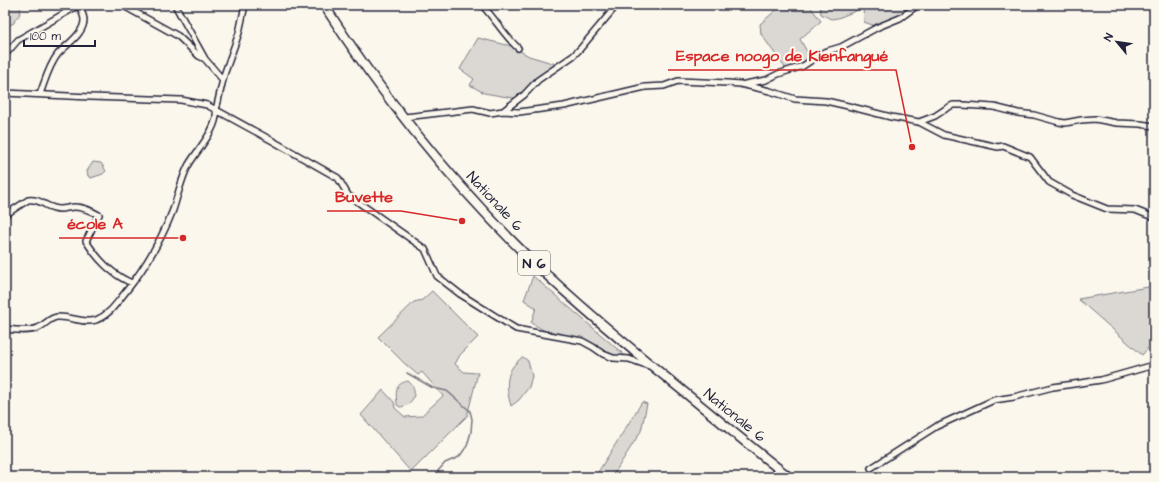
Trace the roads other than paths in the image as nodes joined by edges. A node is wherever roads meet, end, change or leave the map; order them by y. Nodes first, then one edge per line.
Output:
1 (79, 5) edge
2 (122, 5) edge
3 (175, 5) edge
4 (245, 5) edge
5 (324, 5) edge
6 (482, 5) edge
7 (617, 5) edge
8 (918, 5) edge
9 (518, 48) dead end
10 (5, 55) edge
11 (205, 59) junction
12 (223, 80) junction
13 (740, 84) junction
14 (5, 93) edge
15 (40, 94) junction
16 (216, 110) junction
17 (503, 111) junction
18 (405, 117) junction
19 (919, 122) junction
20 (1154, 126) edge
21 (5, 215) edge
22 (1154, 216) edge
23 (132, 283) junction
24 (5, 329) edge
25 (1154, 365) edge
26 (654, 367) junction
27 (871, 468) dead end
28 (789, 477) edge

1 - 10 street
1 - 15 street
2 - 11 street
3 - 11 street
4 - 12 street
5 - 18 main road, Nationale 6 / N 6
6 - 9 street
7 - 17 street
8 - 13 street
11 - 12 street
12 - 16 street
13 - 17 street
13 - 19 street
14 - 15 street
15 - 16 street
16 - 23 street
16 - 26 street
17 - 18 street
18 - 26 main road, Nationale 6 / N 6
19 - 20 street
19 - 22 street
21 - 23 street
23 - 24 street
25 - 27 street
26 - 28 main road, Nationale 6 / N 6

